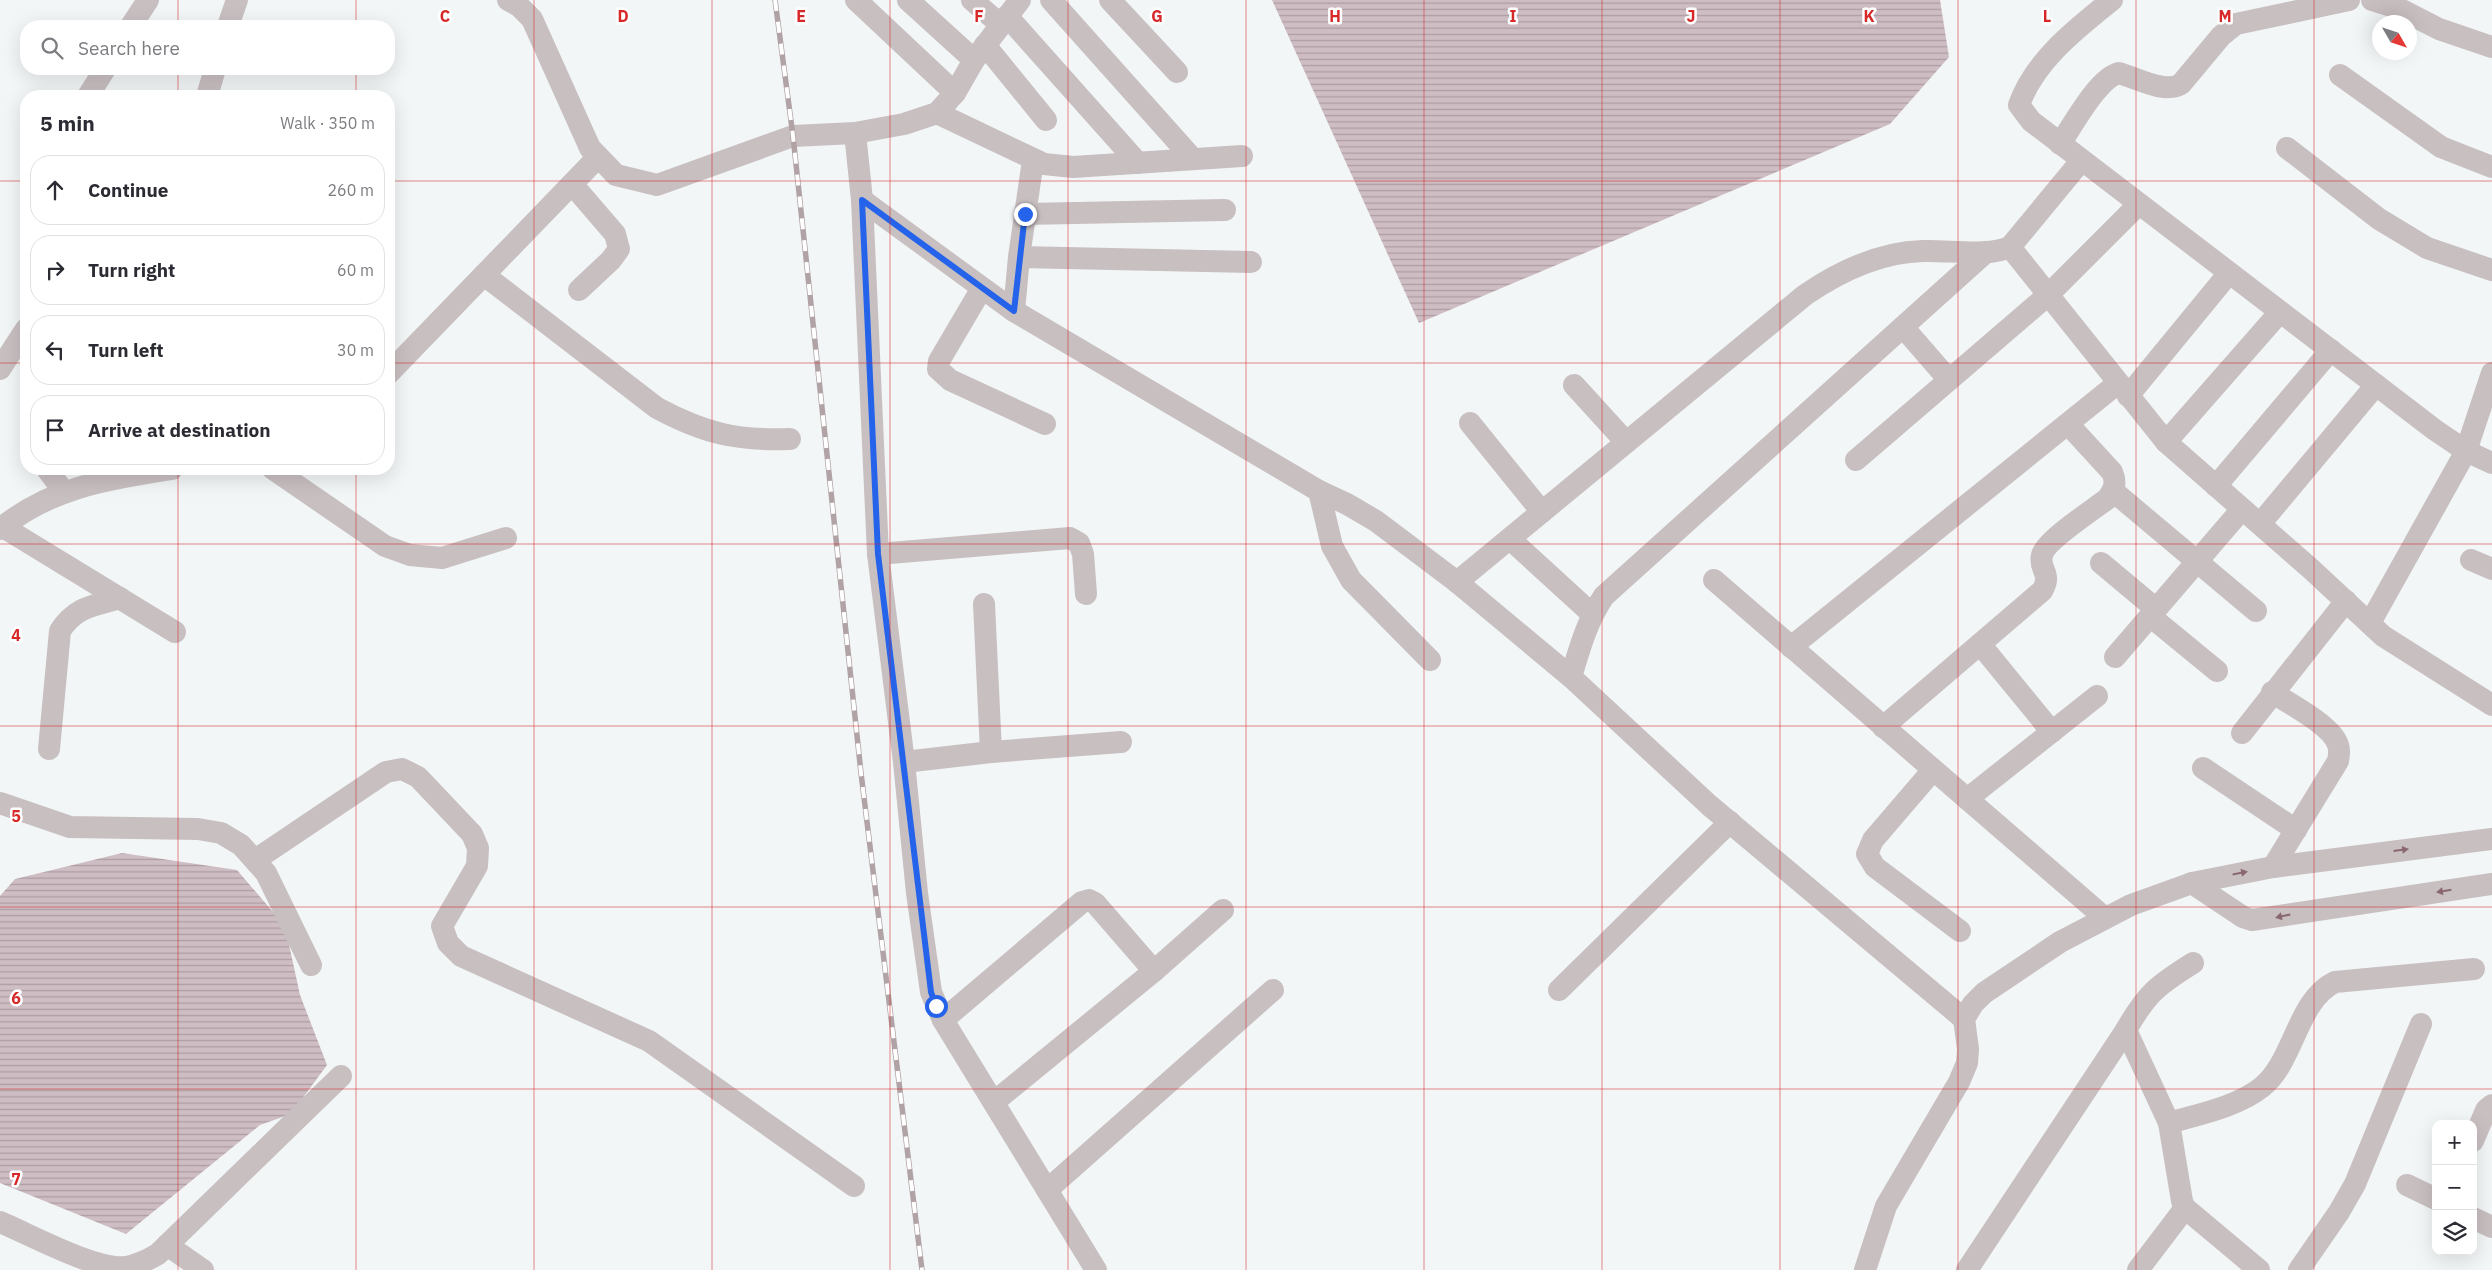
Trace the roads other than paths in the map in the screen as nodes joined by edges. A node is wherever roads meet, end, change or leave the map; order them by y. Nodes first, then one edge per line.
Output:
1 (148, 0) edge
2 (237, 0) edge
3 (508, 0) edge
4 (856, 0) edge
5 (908, 0) edge
6 (972, 0) edge
7 (1051, 0) edge
8 (1110, 0) edge
9 (2112, 0) edge
10 (2349, 0) edge
11 (2372, 0) edge
12 (530, 10) edge
13 (1009, 14) edge
14 (136, 20) edge
15 (230, 20) edge
16 (2492, 47) edge
17 (979, 52) junction
18 (1177, 72) dead end
19 (101, 75) edge
20 (213, 75) edge
21 (2340, 75) dead end
22 (92, 90) edge
23 (209, 90) edge
24 (955, 93) junction
25 (937, 114) junction
26 (1046, 120) dead end
27 (855, 133) junction
28 (2060, 144) junction
29 (2287, 148) dead end
30 (1242, 156) dead end
31 (598, 157) junction
32 (1192, 159) junction
33 (1033, 160) junction
34 (2080, 161) junction
35 (1138, 163) junction
36 (2492, 167) edge
37 (572, 184) junction
38 (862, 200) junction
39 (2138, 204) junction
40 (1225, 210) dead end
41 (1025, 214) junction
42 (2010, 247) junction
43 (1986, 252) junction
44 (1019, 257) junction
45 (1251, 262) dead end
46 (2492, 270) edge
47 (2229, 273) junction
48 (484, 275) junction
49 (982, 288) junction
50 (579, 290) dead end
51 (2048, 295) junction
52 (1014, 311) junction
53 (2280, 312) junction
54 (1903, 327) junction
55 (20, 338) edge
56 (2331, 350) junction
57 (1, 366) edge
58 (395, 367) edge
59 (2492, 373) edge
60 (1949, 380) junction
61 (1574, 385) dead end
62 (2376, 385) junction
63 (2123, 389) junction
64 (1045, 424) dead end
65 (1470, 424) dead end
66 (2068, 424) junction
67 (790, 439) dead end
68 (1626, 442) junction
69 (2166, 442) junction
70 (2466, 450) junction
71 (1856, 460) dead end
72 (2492, 463) edge
73 (51, 475) edge
74 (133, 475) edge
75 (282, 475) edge
76 (2216, 486) junction
77 (2114, 490) junction
78 (1319, 491) junction
79 (64, 492) junction
80 (2242, 509) junction
81 (1542, 512) junction
82 (2260, 524) junction
83 (1, 528) edge
84 (506, 538) dead end
85 (1510, 538) junction
86 (878, 554) junction
87 (2471, 560) dead end
88 (2197, 562) junction
89 (2102, 563) dead end
90 (2492, 569) edge
91 (1714, 580) dead end
92 (1458, 582) junction
93 (1086, 594) dead end
94 (120, 598) junction
95 (2346, 601) junction
96 (984, 604) dead end
97 (2256, 611) dead end
98 (2154, 613) junction
99 (1592, 614) junction
100 (2370, 623) junction
101 (175, 632) dead end
102 (1980, 644) junction
103 (1791, 647) junction
104 (2115, 657) dead end
105 (1430, 660) dead end
106 (2217, 671) dead end
107 (1571, 677) junction
108 (2272, 692) junction
109 (2097, 696) dead end
110 (2492, 705) edge
111 (1883, 726) junction
112 (2052, 732) junction
113 (2242, 732) dead end
114 (1121, 742) dead end
115 (49, 749) dead end
116 (991, 752) junction
117 (904, 762) junction
118 (2203, 768) dead end
119 (1933, 770) junction
120 (1966, 799) junction
121 (0, 803) edge
122 (1730, 822) junction
123 (2296, 830) junction
124 (2492, 839) edge
125 (255, 860) junction
126 (2273, 867) junction
127 (2192, 883) junction
128 (2492, 884) edge
129 (1223, 910) dead end
130 (2105, 918) junction
131 (1960, 931) dead end
132 (2193, 963) dead end
133 (311, 965) dead end
134 (2474, 969) dead end
135 (1154, 971) junction
136 (1273, 990) dead end
137 (1559, 990) dead end
138 (1964, 1019) junction
139 (943, 1020) junction
140 (2420, 1024) dead end
141 (2126, 1030) junction
142 (341, 1076) dead end
143 (994, 1102) junction
144 (2492, 1105) edge
145 (2169, 1123) junction
146 (2477, 1131) edge
147 (2407, 1185) dead end
148 (854, 1186) dead end
149 (1047, 1190) junction
150 (2432, 1197) edge
151 (2185, 1208) junction
152 (2477, 1220) edge
153 (0, 1222) edge
154 (2492, 1227) edge
155 (167, 1245) junction
156 (203, 1270) edge
157 (1096, 1270) edge
158 (1865, 1270) edge
159 (1967, 1270) edge
160 (2138, 1270) edge
161 (2259, 1270) edge
162 (2299, 1270) edge

1 - 14 street
2 - 15 street
3 - 12 street
4 - 24 street
5 - 17 street
6 - 13 street
7 - 32 street
8 - 18 street
9 - 28 street
10 - 28 street
11 - 16 street
12 - 31 street
13 - 17 street
13 - 35 street
17 - 24 street
17 - 26 street
19 - 22 street
20 - 23 street
21 - 36 street
24 - 25 street
25 - 27 street
25 - 33 street
27 - 31 street
27 - 38 street
28 - 34 street
29 - 46 street
30 - 32 street
31 - 37 street
32 - 35 street
33 - 35 street
33 - 41 street
34 - 39 street
34 - 42 street
37 - 48 street
37 - 50 street
38 - 49 street
38 - 86 street
39 - 47 street
39 - 51 street
40 - 41 street
41 - 44 street
42 - 43 street
42 - 51 street
43 - 54 street
43 - 68 street
44 - 45 street
44 - 52 street
47 - 53 street
47 - 63 street
48 - 58 street
48 - 67 street
49 - 52 street
49 - 64 street
51 - 60 street
51 - 63 street
52 - 78 street
53 - 56 street
53 - 69 street
54 - 60 street
54 - 99 street
55 - 57 street
56 - 62 street
56 - 76 street
59 - 70 street
60 - 71 street
61 - 68 street
62 - 70 street
62 - 82 street
63 - 66 street
63 - 69 street
65 - 81 street
66 - 77 street
66 - 103 street
68 - 81 street
69 - 76 street
70 - 72 street
70 - 100 street
73 - 79 street
74 - 79 street
75 - 84 street
76 - 80 street
77 - 88 street
77 - 102 street
78 - 92 street
78 - 105 street
79 - 83 street
80 - 82 street
80 - 88 street
81 - 85 street
82 - 95 street
83 - 94 street
85 - 92 street
85 - 99 street
86 - 93 street
86 - 117 street
87 - 90 street
88 - 97 street
88 - 98 street
89 - 98 street
91 - 103 street
92 - 107 street
94 - 101 street
94 - 115 street
95 - 100 street
95 - 108 street
96 - 116 street
98 - 104 street
98 - 106 street
99 - 107 street
100 - 110 street
102 - 111 street
102 - 112 street
103 - 111 street
107 - 122 street
108 - 113 street
108 - 123 street
109 - 112 street
111 - 119 street
112 - 120 street
114 - 116 street
116 - 117 street
117 - 139 street
118 - 123 street
119 - 120 street
119 - 131 street
120 - 130 street
121 - 125 street
122 - 137 street
122 - 138 street
123 - 126 street
126 -> 124 street
125 - 133 street
125 - 148 street
127 -> 126 street
128 -> 127 street
127 - 130 street
129 - 135 street
130 - 138 street
132 - 141 street
134 - 145 street
135 - 139 street
135 - 143 street
136 - 149 street
138 - 158 street
139 - 143 street
140 - 162 street
141 - 145 street
141 - 159 street
142 - 155 street
143 - 149 street
144 - 146 street
145 - 151 street
147 - 150 street
149 - 157 street
151 - 160 street
151 - 161 street
152 - 154 street
153 - 155 street
155 - 156 street

